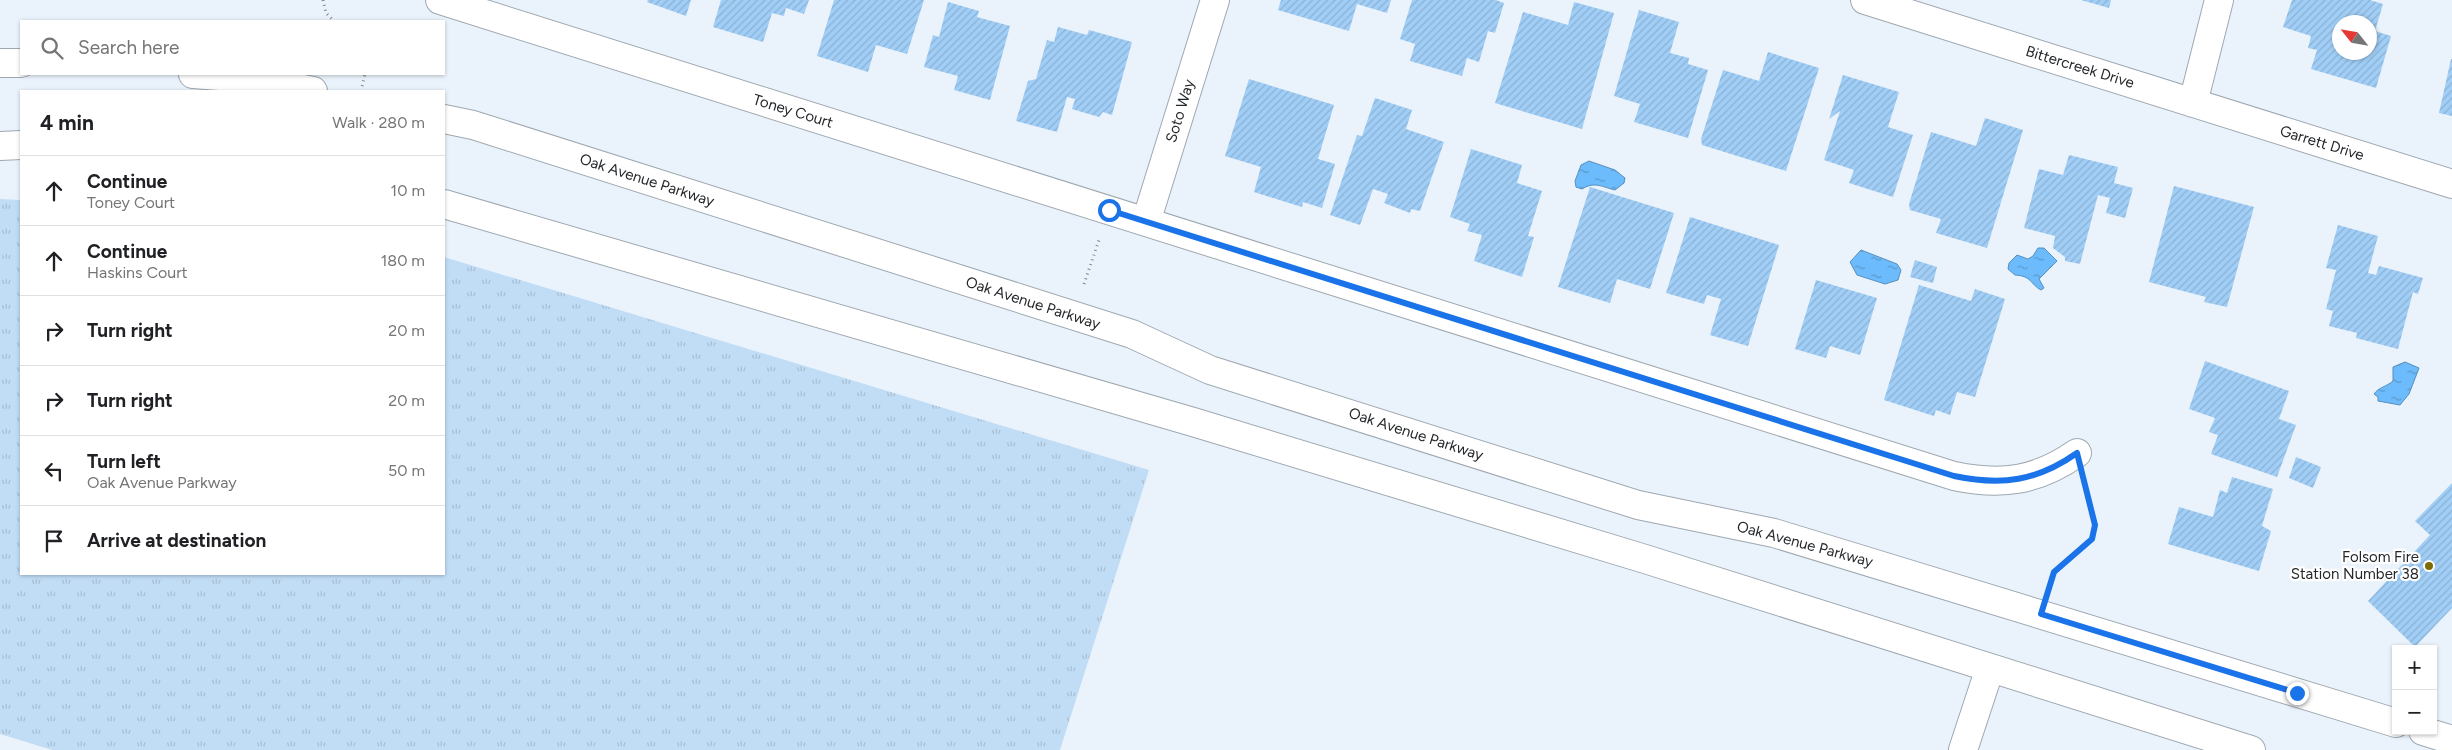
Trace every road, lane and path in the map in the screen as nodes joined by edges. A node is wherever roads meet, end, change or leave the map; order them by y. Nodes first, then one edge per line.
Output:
1 (323, 0) edge
2 (440, 0) edge
3 (1215, 0) edge
4 (1865, 0) edge
5 (2219, 0) edge
6 (333, 20) edge
7 (0, 63) edge
8 (20, 63) edge
9 (206, 75) edge
10 (365, 75) edge
11 (308, 90) edge
12 (361, 90) edge
13 (2193, 102) junction
14 (445, 119) edge
15 (20, 145) edge
16 (0, 146) edge
17 (2452, 184) edge
18 (445, 204) edge
19 (1146, 222) junction
20 (1096, 249) dead end
21 (1091, 265) dead end
22 (2077, 453) joint
23 (2041, 614) junction
24 (1990, 668) junction
25 (2392, 722) edge
26 (2436, 735) edge
27 (2452, 740) edge
28 (1963, 750) edge
29 (2251, 750) edge

1 - 6 path
2 - 19 street, Toney Court
3 - 19 street, Soto Way
4 - 13 street, Bittercreek Drive
5 - 13 street
7 - 8 street
9 - 11 street
10 - 12 path
13 - 17 street, Garrett Drive
14 - 23 street, Oak Avenue Parkway
15 - 16 street
18 - 24 street
19 - 22 street, Toney Court
20 - 21 path
22 - 23 path
23 - 25 street, Oak Avenue Parkway
24 - 28 street
24 - 29 street
26 - 27 street

